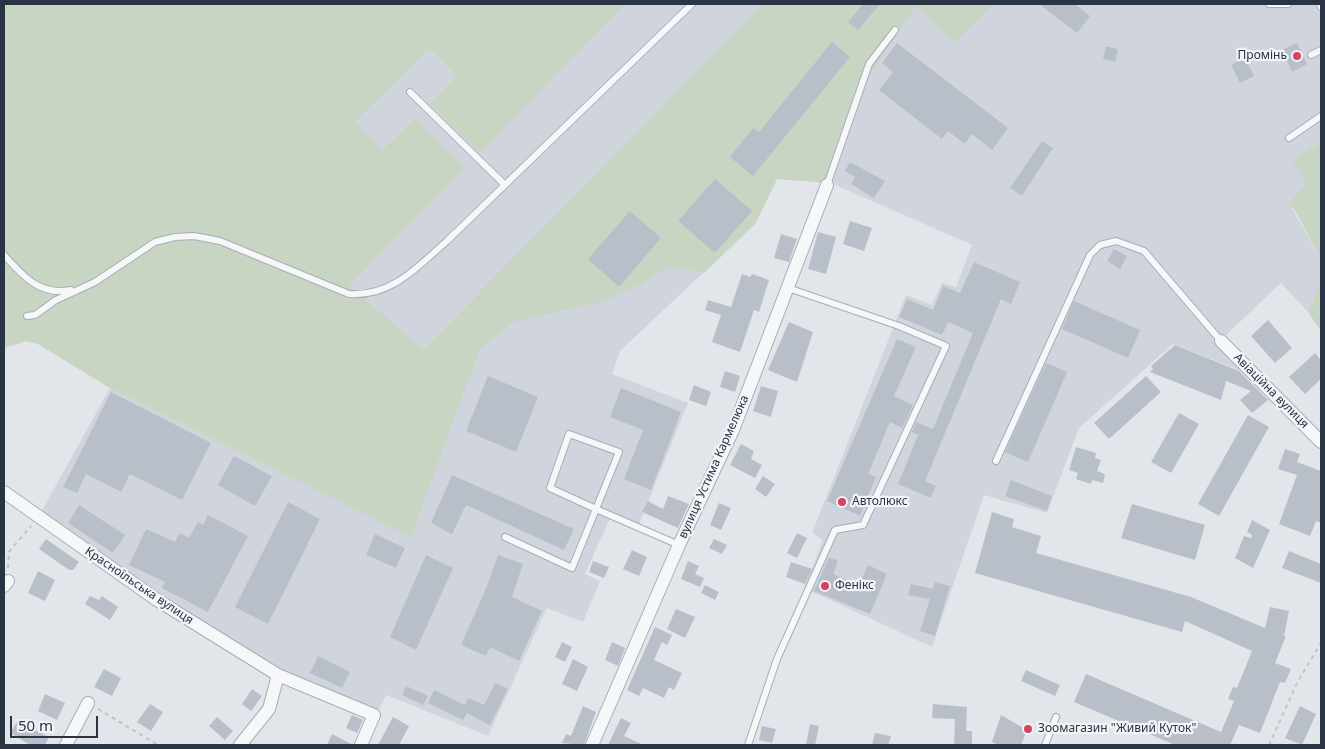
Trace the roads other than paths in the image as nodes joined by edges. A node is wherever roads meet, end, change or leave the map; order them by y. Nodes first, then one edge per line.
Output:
1 (692, 4) edge
2 (1270, 4) edge
3 (1288, 4) edge
4 (895, 30) dead end
5 (1321, 50) edge
6 (1311, 55) dead end
7 (410, 92) dead end
8 (1321, 116) edge
9 (1289, 138) dead end
10 (505, 185) junction
11 (827, 185) joint
12 (4, 255) edge
13 (788, 288) junction
14 (80, 289) junction
15 (27, 316) dead end
16 (1221, 341) joint
17 (1321, 442) edge
18 (996, 461) dead end
19 (4, 492) edge
20 (596, 509) junction
21 (505, 538) dead end
22 (679, 545) junction
23 (278, 675) junction
24 (88, 704) road end
25 (1056, 717) dead end
26 (66, 745) edge
27 (240, 745) edge
28 (360, 745) edge
29 (592, 745) edge
30 (748, 745) edge
31 (1045, 745) edge

1 - 10 lane
2 - 3 lane
4 - 11 lane
5 - 6 lane
7 - 10 lane
8 - 9 lane
10 - 14 lane
11 - 13 street, вулиця Устима Кармелюка
12 - 14 lane
13 - 22 street, вулиця Устима Кармелюка
13 - 30 lane
14 - 15 lane
16 - 17 street, Авіаційна вулиця
16 - 18 lane
19 - 23 street, Красноїльська вулиця
20 - 20 lane
20 - 21 lane
20 - 22 lane
22 - 29 street, вулиця Устима Кармелюка
23 - 27 street
23 - 28 street, Красноїльська вулиця
24 - 26 street
25 - 31 lane

